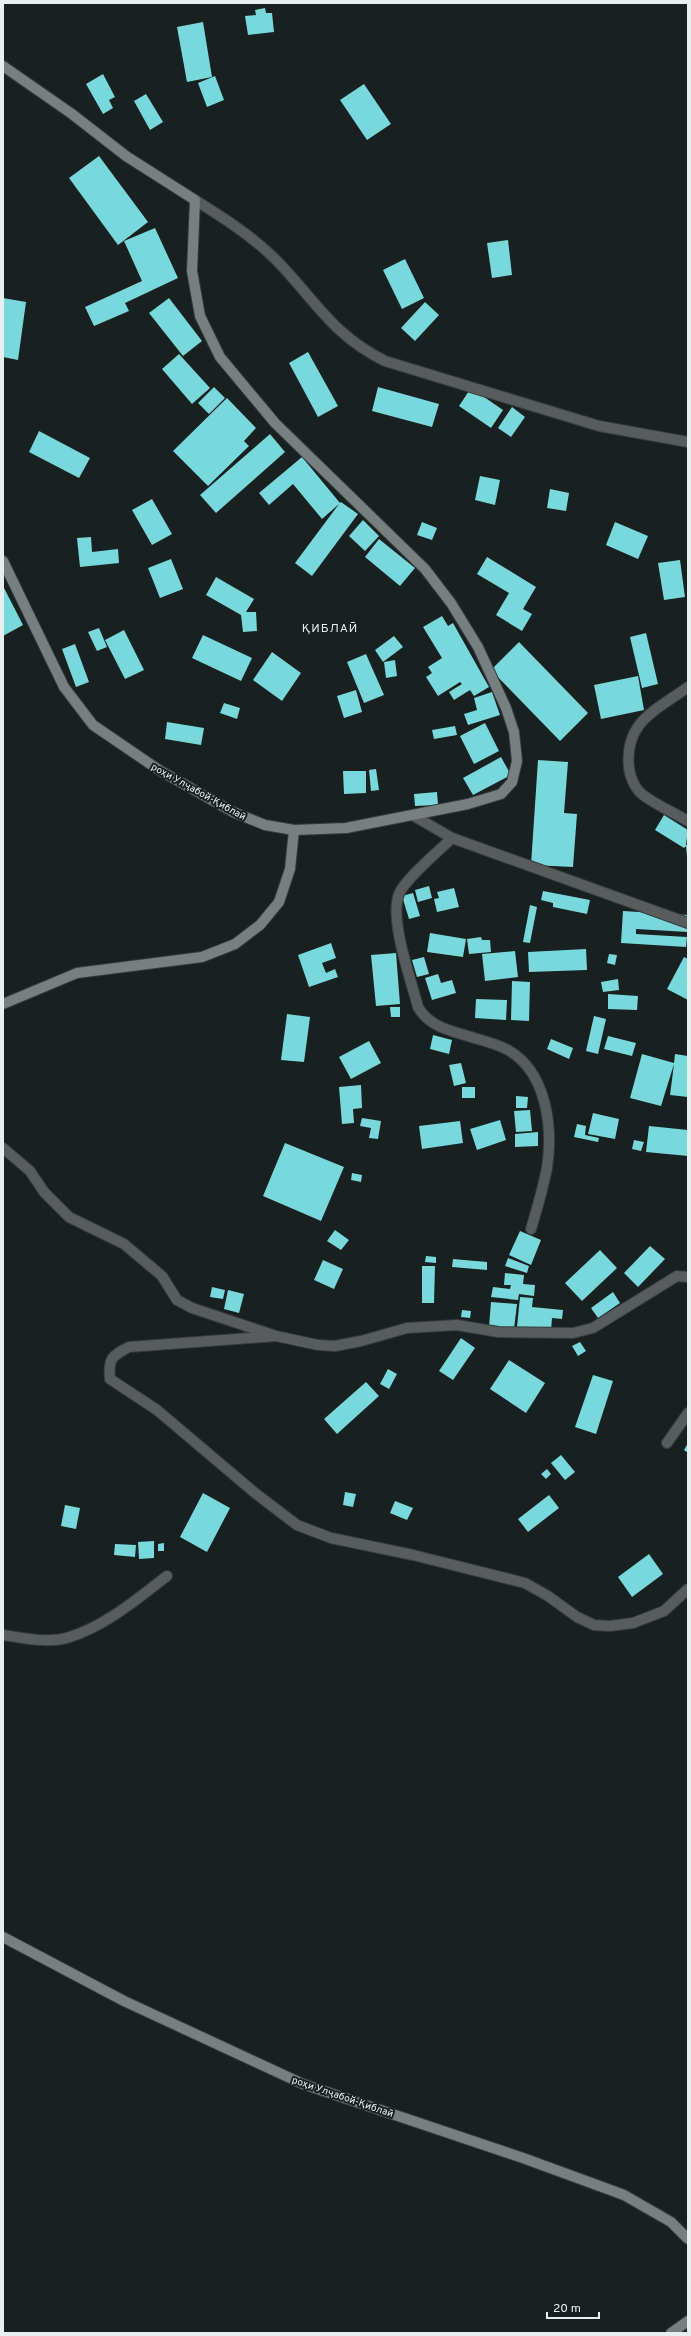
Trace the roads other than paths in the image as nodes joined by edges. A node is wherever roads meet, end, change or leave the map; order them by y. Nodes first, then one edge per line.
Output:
1 (3, 66) edge
2 (195, 200) junction
3 (688, 442) edge
4 (3, 561) edge
5 (688, 688) edge
6 (414, 816) junction
7 (688, 821) edge
8 (294, 830) junction
9 (452, 838) junction
10 (688, 923) edge
11 (3, 1004) edge
12 (3, 1148) edge
13 (532, 1229) dead end
14 (688, 1276) edge
15 (276, 1336) junction
16 (688, 1413) edge
17 (667, 1443) dead end
18 (167, 1576) dead end
19 (688, 1589) edge
20 (3, 1635) edge
21 (3, 1937) edge
22 (688, 2239) edge
23 (688, 2321) edge
24 (671, 2333) edge

1 - 2 street
2 - 3 street
2 - 6 street, роҳи Улҷабой-Қиблаӣ
4 - 8 street, роҳи Улҷабой-Қиблаӣ
5 - 7 street
6 - 8 street, роҳи Улҷабой-Қиблаӣ
6 - 9 street
8 - 11 street
9 - 10 street
9 - 13 street
12 - 15 street
14 - 15 street
15 - 19 street
16 - 17 street
18 - 20 street
21 - 22 street, роҳи Улҷабой-Қиблаӣ
23 - 24 street

